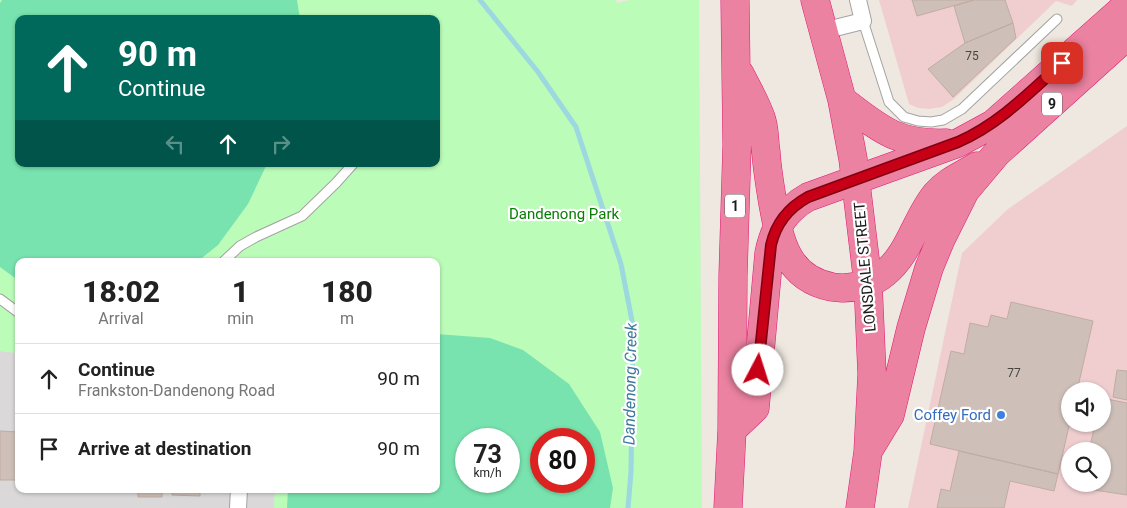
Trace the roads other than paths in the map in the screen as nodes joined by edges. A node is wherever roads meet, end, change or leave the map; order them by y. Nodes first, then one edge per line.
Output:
1 (735, 0) edge
2 (815, 0) edge
3 (858, 0) edge
4 (1127, 5) edge
5 (1057, 19) dead end
6 (863, 21) junction
7 (824, 31) junction
8 (1115, 32) edge
9 (736, 67) junction
10 (842, 100) junction
11 (958, 142) junction
12 (997, 153) junction
13 (350, 167) edge
14 (856, 181) junction
15 (777, 226) junction
16 (231, 258) edge
17 (868, 283) junction
18 (0, 299) edge
19 (15, 310) edge
20 (732, 430) junction
21 (868, 452) junction
22 (239, 493) edge
23 (238, 508) edge
24 (728, 508) edge
25 (860, 508) edge

1 - 9 highway, 1
2 - 7 highway, LONSDALE STREET
3 - 6 street
4 - 8 highway, 9
5 - 6 lane
6 - 7 street
7 - 10 highway, LONSDALE STREET
8 - 11 highway, 9
8 - 12 highway, 9
9 - 15 highway
9 - 20 highway, 1
10 - 11 highway
10 - 14 highway, LONSDALE STREET
11 - 14 highway, 9
12 - 17 highway
12 - 21 highway, 9
13 - 16 lane
14 - 15 highway, 9
14 - 17 highway, LONSDALE STREET
15 - 17 highway
15 - 20 highway, 9
17 - 21 highway, LONSDALE STREET
18 - 19 lane
20 - 24 highway, 1
21 - 25 highway, LONSDALE STREET
22 - 23 street

